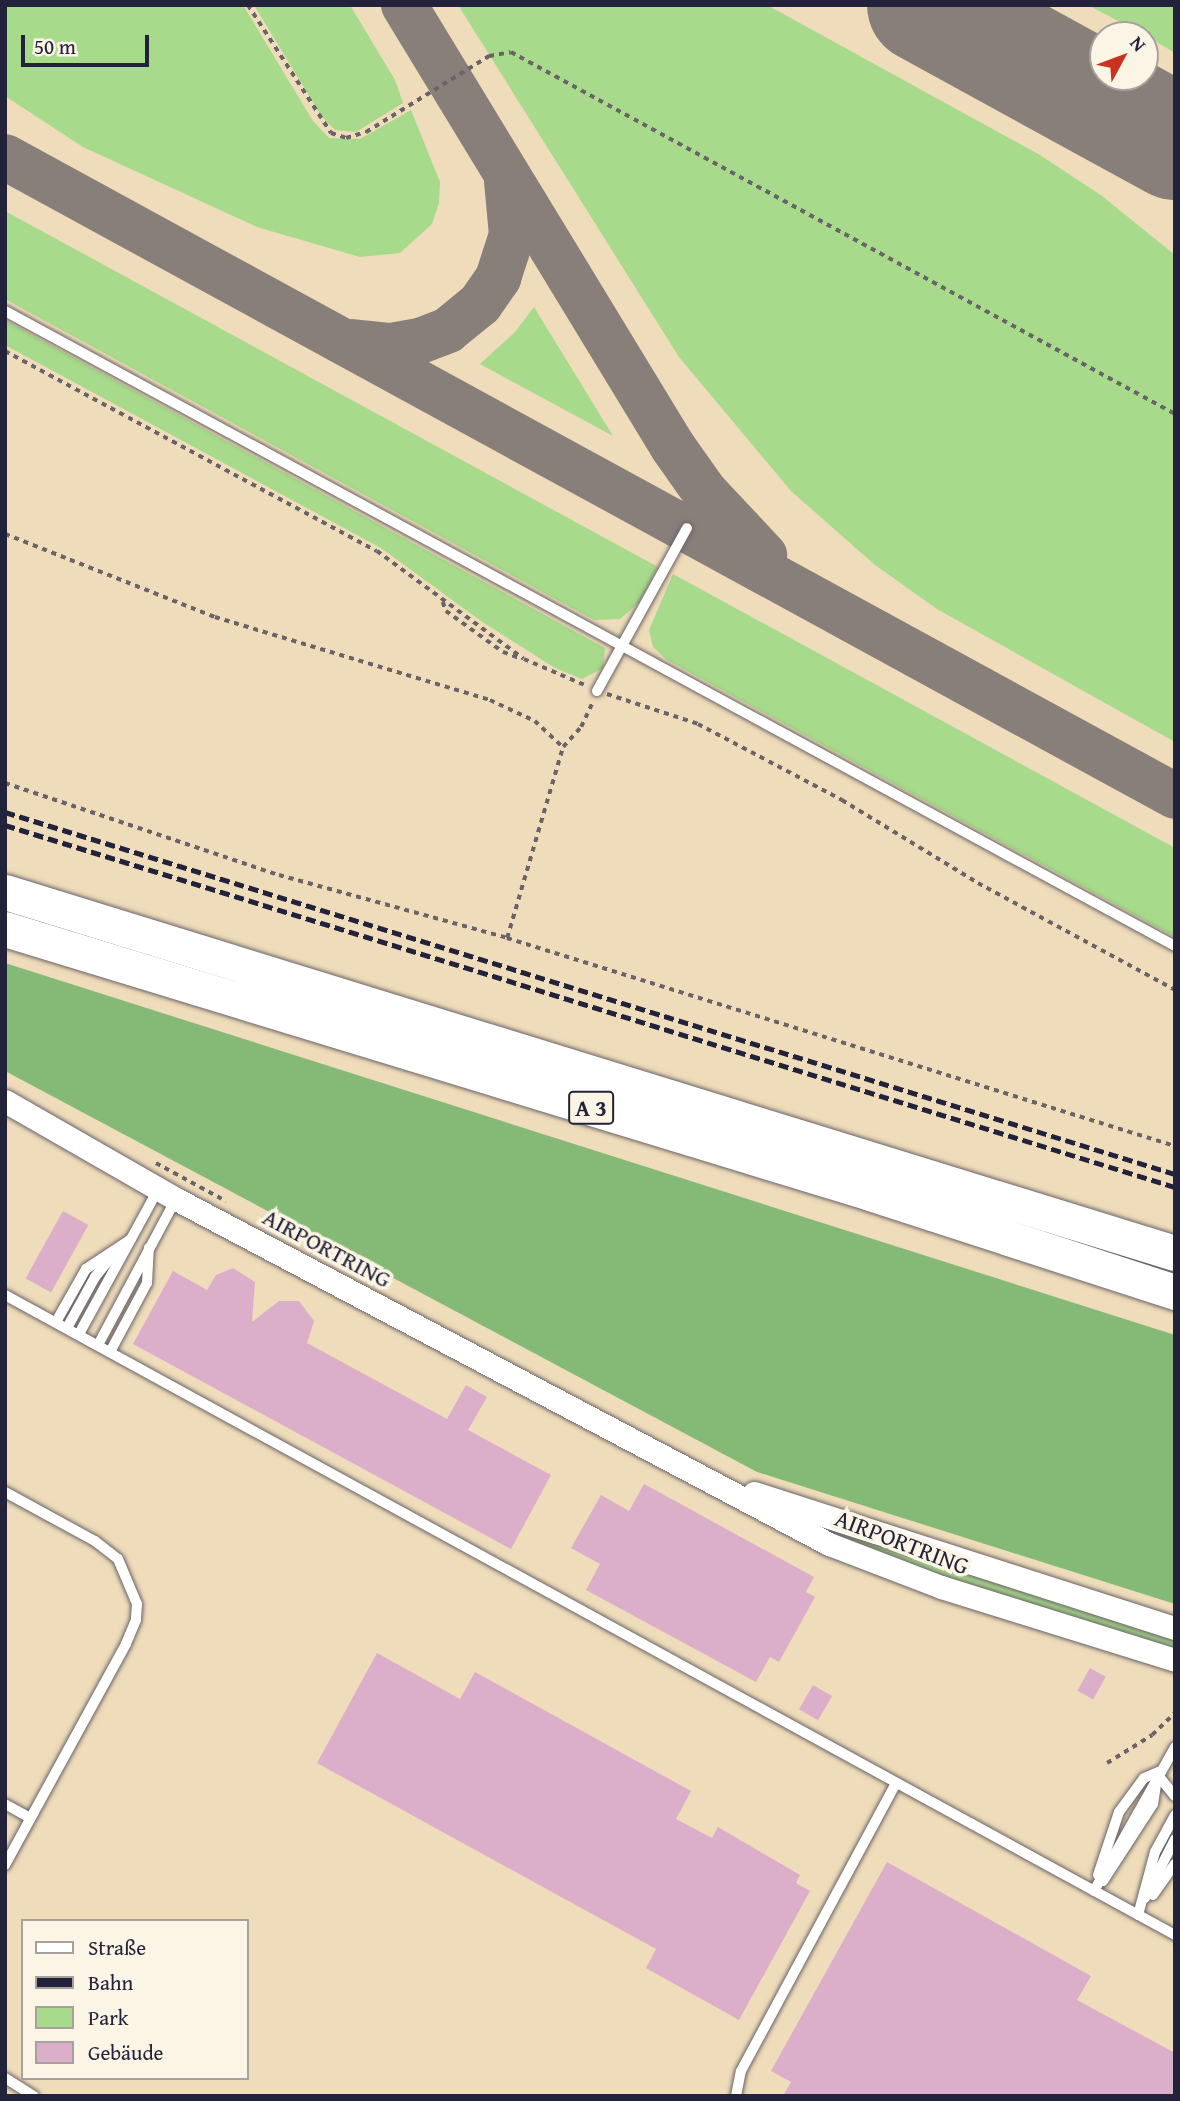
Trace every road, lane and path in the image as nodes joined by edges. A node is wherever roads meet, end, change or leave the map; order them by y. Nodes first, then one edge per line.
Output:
1 (248, 5) edge
2 (5, 311) edge
3 (5, 351) edge
4 (1175, 414) edge
5 (687, 528) dead end
6 (5, 534) edge
7 (443, 600) junction
8 (623, 650) junction
9 (524, 659) junction
10 (597, 691) junction
11 (563, 747) junction
12 (5, 783) edge
13 (5, 892) edge
14 (5, 929) edge
15 (508, 938) junction
16 (1175, 946) edge
17 (1175, 990) edge
18 (5, 1101) edge
19 (1175, 1146) edge
20 (144, 1156) dead end
21 (167, 1194) junction
22 (238, 1208) dead end
23 (131, 1238) junction
24 (149, 1248) junction
25 (1175, 1252) edge
26 (1175, 1292) edge
27 (5, 1295) edge
28 (56, 1322) junction
29 (67, 1328) junction
30 (79, 1335) junction
31 (98, 1345) junction
32 (110, 1352) junction
33 (626, 1437) junction
34 (5, 1492) edge
35 (1175, 1628) edge
36 (1175, 1660) edge
37 (1175, 1713) edge
38 (1175, 1747) edge
39 (1107, 1763) dead end
40 (1158, 1772) junction
41 (896, 1783) junction
42 (1175, 1796) edge
43 (5, 1804) edge
44 (1175, 1815) edge
45 (30, 1818) junction
46 (1175, 1839) edge
47 (1175, 1864) edge
48 (5, 1865) edge
49 (1094, 1891) junction
50 (1138, 1915) junction
51 (1175, 1935) edge
52 (5, 2078) edge
53 (34, 2096) edge
54 (736, 2096) edge

1 - 4 path
2 - 8 lane
3 - 7 path
5 - 8 lane
6 - 11 path
7 - 9 path
7 - 9 path
8 - 10 lane
8 - 16 lane
9 - 10 path
10 - 11 path
10 - 17 path
11 - 15 path
12 - 15 path
13 - 25 highway, A 3
14 - 26 highway, A 3
15 - 19 path
18 - 21 street, AIRPORTRING
20 - 22 path
21 - 23 lane
21 - 24 lane
21 - 33 street, AIRPORTRING
23 - 28 lane
23 - 29 lane
23 - 30 lane
24 - 31 lane
24 - 32 lane
27 - 28 lane
28 - 29 lane
29 - 30 lane
30 - 31 lane
31 - 32 lane
32 - 41 lane
33 - 35 street, AIRPORTRING
33 - 36 street, AIRPORTRING
34 - 45 lane
37 - 39 path
38 - 40 lane
40 - 42 lane
40 - 49 lane
40 - 49 lane
41 - 49 lane
41 - 54 lane
43 - 45 lane
44 - 50 lane
45 - 48 lane
46 - 50 lane
47 - 50 lane
49 - 50 lane
50 - 51 lane
52 - 53 lane

